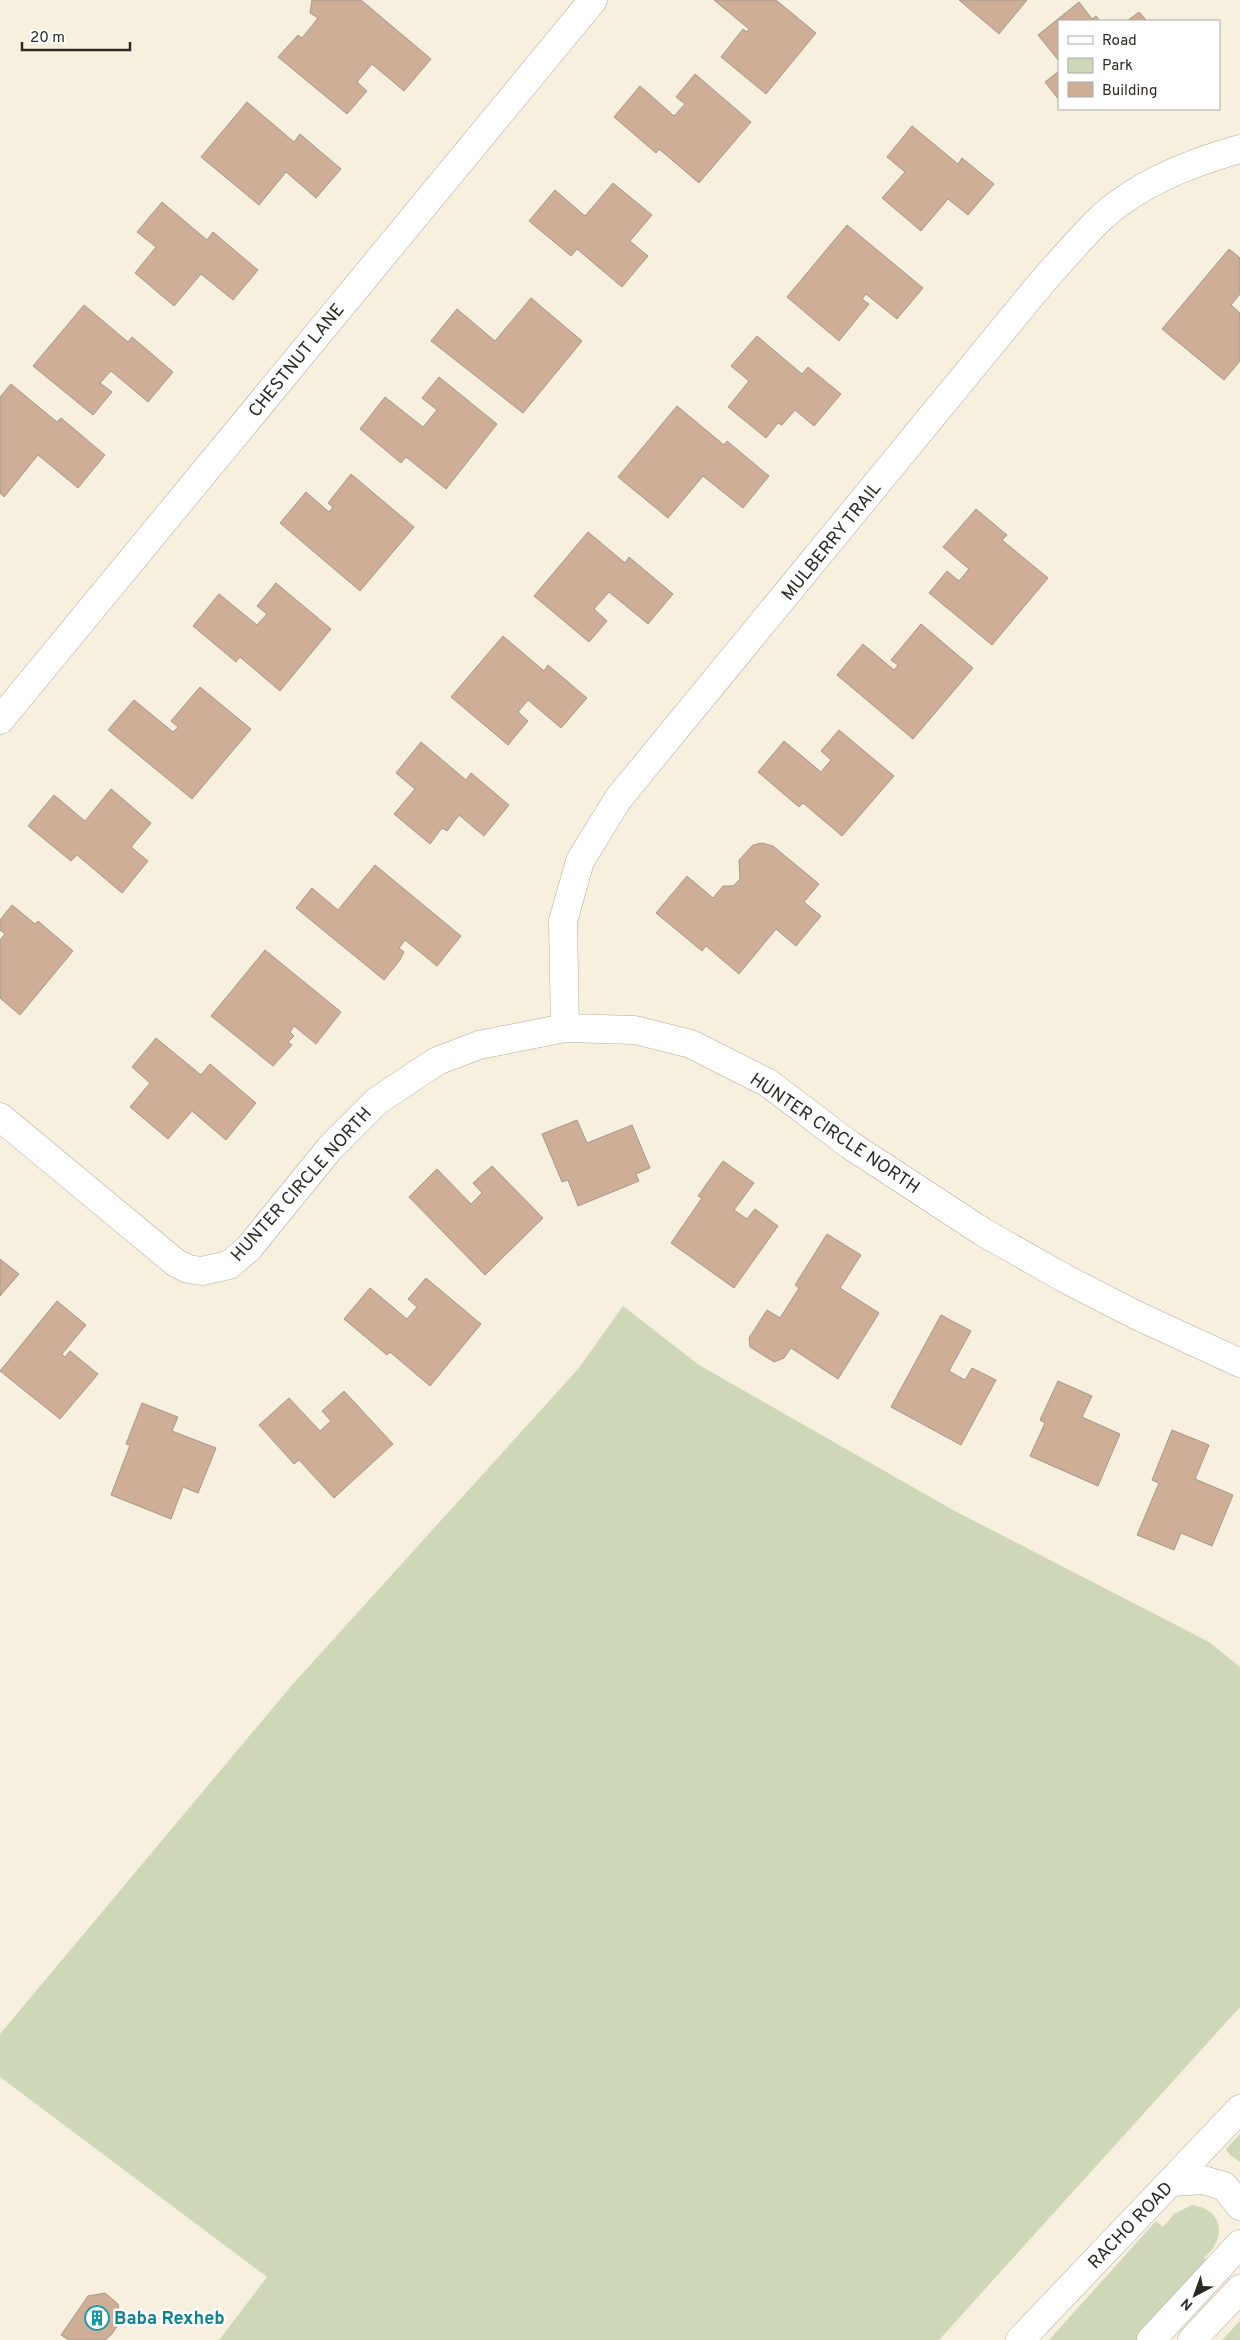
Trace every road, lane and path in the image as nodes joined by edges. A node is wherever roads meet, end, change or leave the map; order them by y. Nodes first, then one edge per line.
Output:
1 (592, 0) edge
2 (1240, 149) edge
3 (0, 720) edge
4 (565, 1028) junction
5 (0, 1117) edge
6 (1240, 1363) edge
7 (1240, 2109) edge
8 (1171, 2182) junction
9 (1240, 2206) edge
10 (1240, 2244) edge
11 (1240, 2289) edge
12 (1020, 2340) edge
13 (1151, 2340) edge
14 (1192, 2340) edge

1 - 3 street, CHESTNUT LANE
2 - 4 street, MULBERRY TRAIL
4 - 5 street, HUNTER CIRCLE NORTH
4 - 6 street, HUNTER CIRCLE NORTH
7 - 8 street, RACHO ROAD
8 - 9 street
8 - 12 street, RACHO ROAD
10 - 13 street
11 - 14 street

